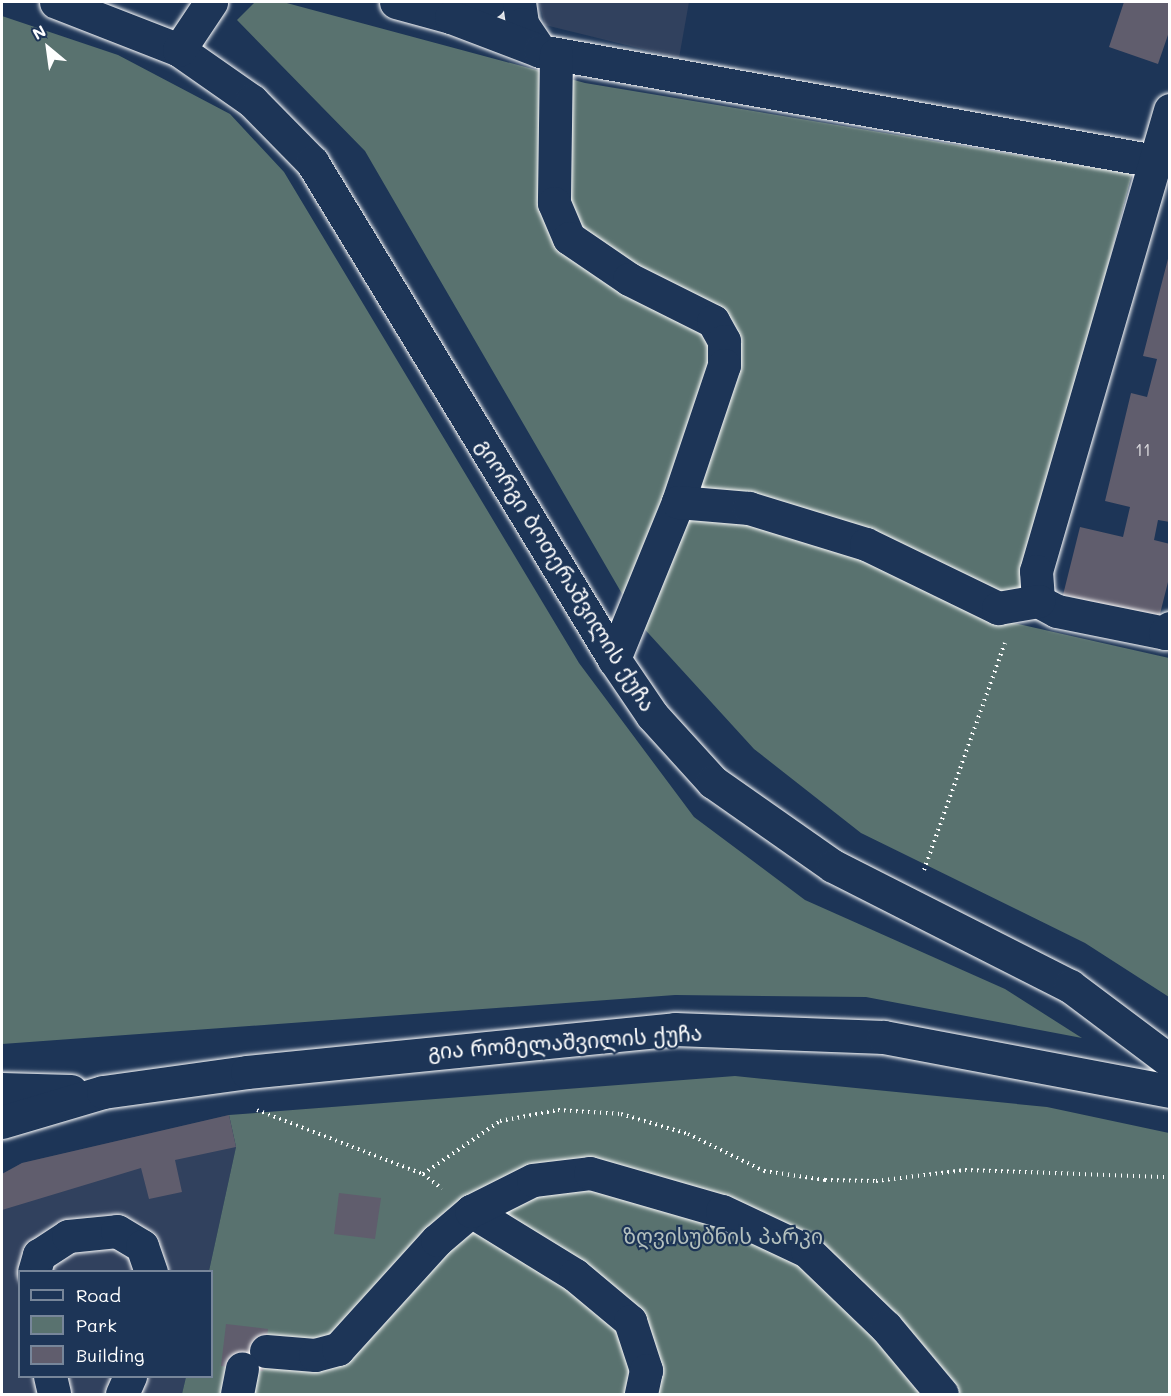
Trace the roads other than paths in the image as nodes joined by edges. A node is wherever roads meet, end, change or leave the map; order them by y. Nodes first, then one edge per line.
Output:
1 (56, 2) edge
2 (211, 2) edge
3 (396, 2) edge
4 (489, 2) edge
5 (519, 2) edge
6 (451, 17) junction
7 (179, 50) junction
8 (548, 52) junction
9 (1170, 110) edge
10 (1155, 160) junction
11 (678, 502) junction
12 (1038, 601) junction
13 (1170, 628) edge
14 (614, 659) junction
15 (1170, 1061) edge
16 (2, 1089) edge
17 (1170, 1091) edge
18 (103, 1092) junction
19 (2, 1122) edge
20 (471, 1211) junction
21 (35, 1270) edge
22 (150, 1270) edge
23 (248, 1371) edge
24 (50, 1378) edge
25 (130, 1378) edge
26 (54, 1395) edge
27 (122, 1395) edge
28 (640, 1395) edge
29 (942, 1395) edge

1 - 7 street, გიორგი ბოთერაშვილის ქუჩა
2 - 7 street
3 - 6 street
4 - 6 street
5 - 8 street
6 - 8 street
7 - 14 street, გიორგი ბოთერაშვილის ქუჩა
8 - 10 street
8 - 11 street
9 - 10 street
10 - 12 street
11 - 12 street
11 - 14 street
12 - 13 street
14 - 15 street, გიორგი ბოთერაშვილის ქუჩა
16 - 18 street, გია რომელაშვილის ქუჩა
17 - 18 street, გია რომელაშვილის ქუჩა
18 - 19 street, გია რომელაშვილის ქუჩა
20 - 23 street
20 - 28 street
20 - 29 street
21 - 22 street
24 - 26 street
25 - 27 street

